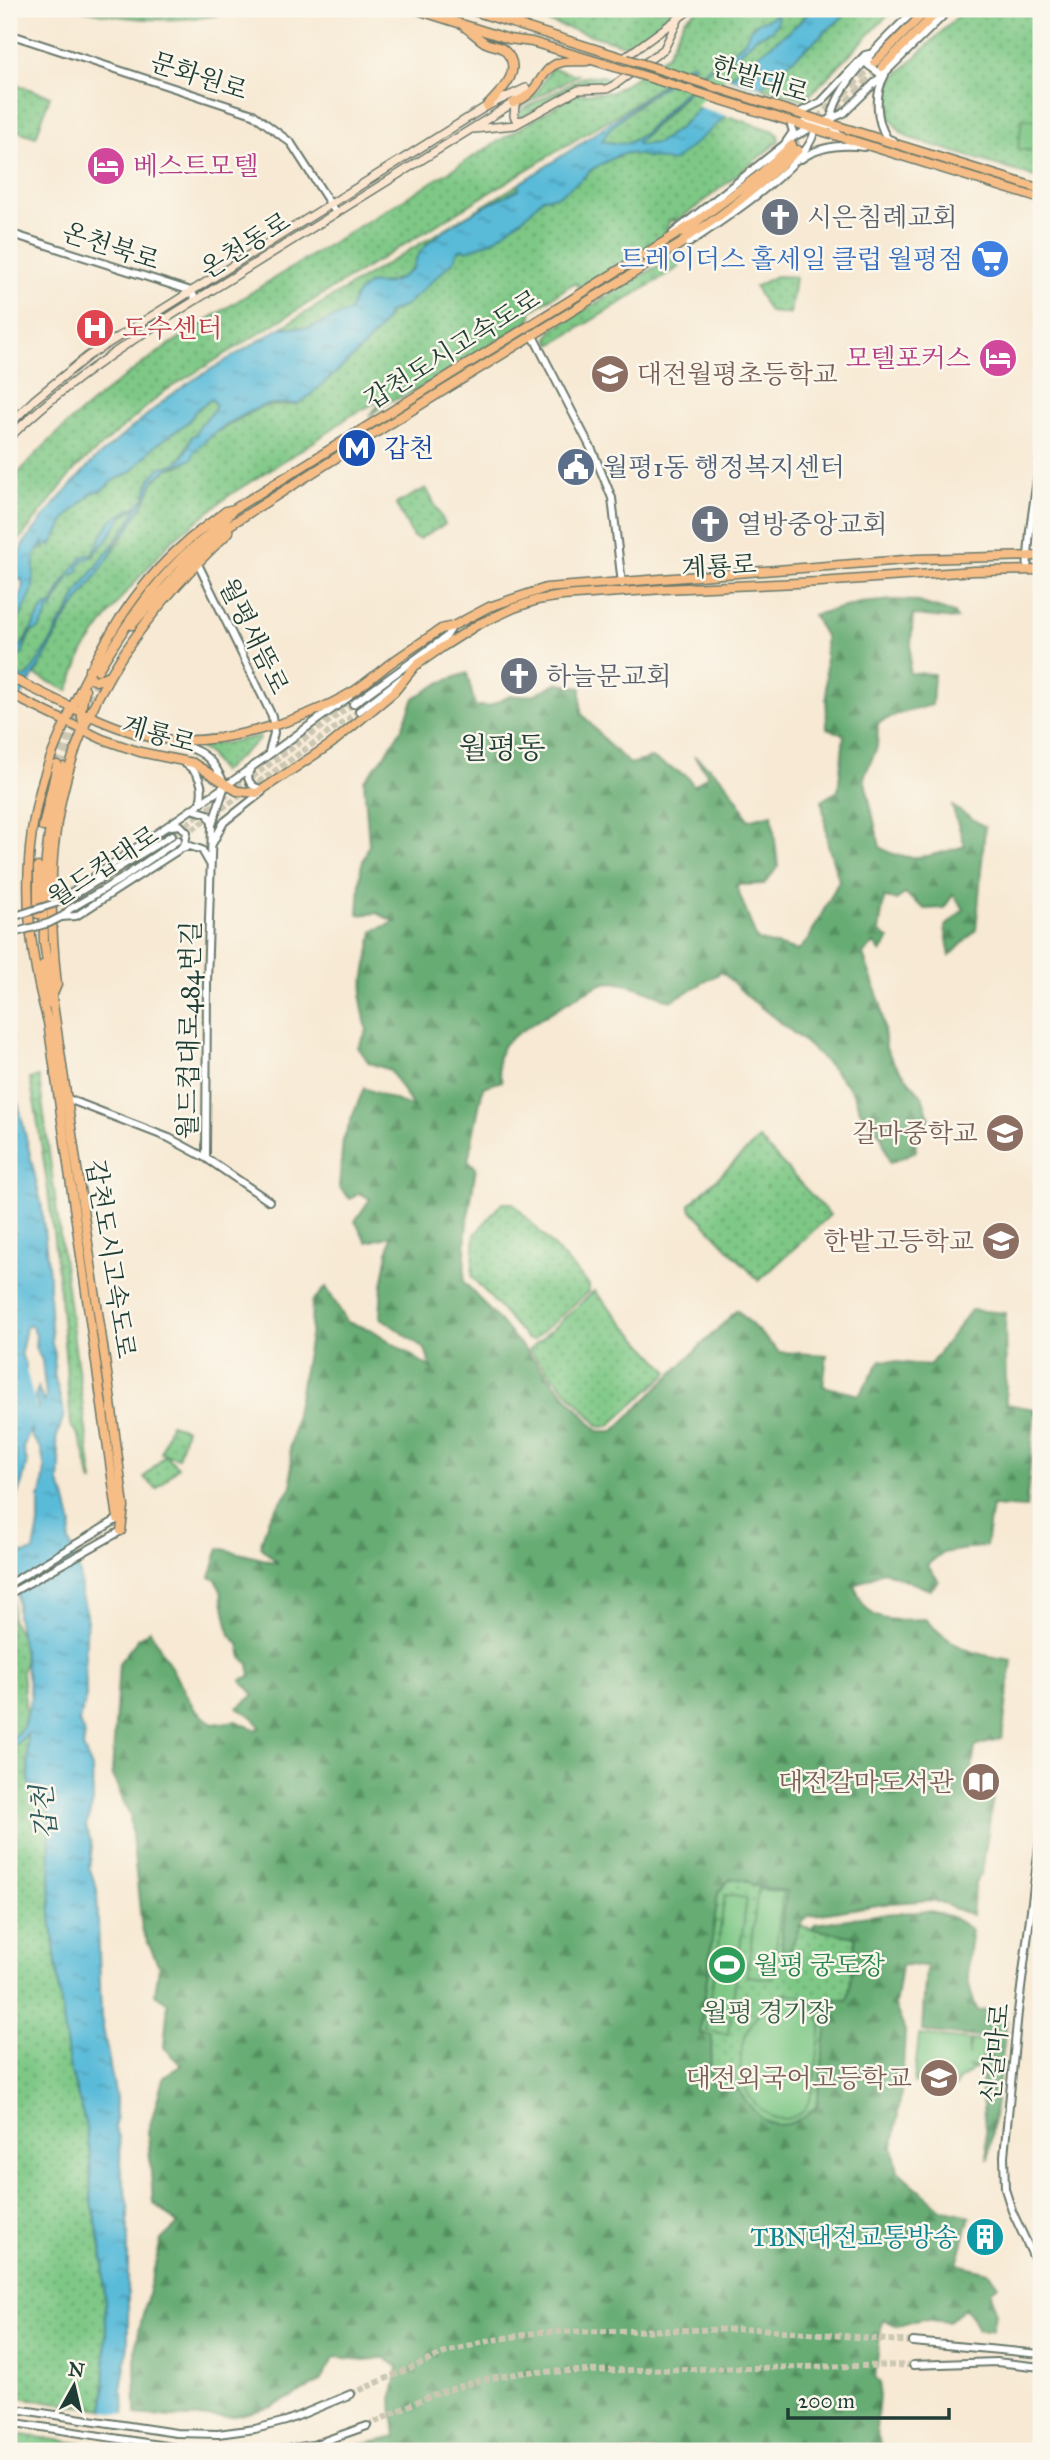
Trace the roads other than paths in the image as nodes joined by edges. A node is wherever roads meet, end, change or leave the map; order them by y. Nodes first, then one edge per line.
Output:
1 (414, 9) edge
2 (467, 9) edge
3 (691, 9) edge
4 (916, 9) edge
5 (928, 9) edge
6 (940, 9) edge
7 (950, 9) edge
8 (679, 18) junction
9 (461, 24) junction
10 (9, 34) edge
11 (625, 59) junction
12 (597, 61) junction
13 (893, 63) junction
14 (878, 64) junction
15 (518, 101) junction
16 (486, 106) junction
17 (799, 114) junction
18 (533, 116) junction
19 (789, 122) junction
20 (830, 123) junction
21 (813, 127) junction
22 (470, 130) junction
23 (794, 136) junction
24 (848, 139) junction
25 (792, 146) junction
26 (909, 147) junction
27 (807, 149) junction
28 (880, 149) junction
29 (788, 168) junction
30 (1041, 188) edge
31 (1041, 199) edge
32 (331, 204) junction
33 (336, 213) junction
34 (9, 233) edge
35 (682, 243) junction
36 (191, 291) junction
37 (196, 300) junction
38 (531, 331) junction
39 (9, 425) edge
40 (9, 438) edge
41 (1041, 450) edge
42 (248, 514) junction
43 (1028, 556) junction
44 (1041, 556) edge
45 (198, 564) junction
46 (1027, 570) junction
47 (1041, 570) edge
48 (623, 587) junction
49 (453, 626) junction
50 (415, 666) junction
51 (100, 671) junction
52 (9, 677) edge
53 (362, 685) junction
54 (9, 694) edge
55 (353, 704) tunnel mouth
56 (69, 705) junction
57 (359, 711) tunnel mouth
58 (90, 714) junction
59 (62, 719) junction
60 (274, 726) junction
61 (83, 730) junction
62 (156, 738) junction
63 (268, 754) junction
64 (178, 759) junction
65 (256, 763) junction
66 (59, 767) junction
67 (225, 785) junction
68 (262, 789) junction
69 (200, 803) junction
70 (192, 809) junction
71 (212, 825) junction
72 (166, 827) junction
73 (172, 835) tunnel mouth
74 (178, 841) tunnel mouth
75 (211, 845) junction
76 (180, 849) junction
77 (211, 866) junction
78 (56, 903) junction
79 (9, 918) edge
80 (61, 918) junction
81 (9, 934) edge
82 (62, 1096) junction
83 (206, 1158) junction
84 (269, 1201) dead end
85 (118, 1519) joint
86 (121, 1531) joint
87 (9, 1584) edge
88 (9, 1594) edge
89 (1041, 1830) edge
90 (1041, 2273) edge
91 (913, 2342) tunnel mouth
92 (1039, 2353) edge
93 (913, 2365) tunnel mouth
94 (1041, 2367) edge
95 (351, 2394) tunnel mouth
96 (9, 2408) edge
97 (9, 2422) edge
98 (367, 2426) tunnel mouth
99 (198, 2451) edge
100 (274, 2451) edge

1 - 9 main road, 한밭대로
2 - 11 main road, 한밭대로
3 - 8 main road
4 - 14 street
5 - 14 main road
6 - 14 main road
7 - 13 street
8 - 11 main road
8 - 18 main road
9 - 12 main road, 한밭대로
9 - 16 main road
10 - 32 street, 문화원로
11 - 17 main road, 한밭대로, bridge
12 - 15 main road
12 - 19 main road, 한밭대로, bridge
13 - 14 street
13 - 26 street
14 - 17 street
14 - 20 street
14 - 20 street
15 - 16 main road, 온천동로
15 - 18 main road
15 - 22 main road, 온천동로
16 - 32 main road, 온천동로
17 - 20 main road, 한밭대로
17 - 21 street
18 - 22 main road
19 - 21 main road, 한밭대로
19 - 25 street
20 - 21 street
20 - 24 street
20 - 26 main road, 한밭대로
21 - 23 street
21 - 24 main road, 한밭대로
21 - 27 street
22 - 33 main road, 온천동로
23 - 25 street
23 - 27 street
24 - 28 main road, 한밭대로
25 - 35 main road, 갑천도시고속도로
25 - 38 main road, 갑천도시고속도로
26 - 30 main road, 한밭대로
27 - 29 street
28 - 29 street
28 - 31 main road, 한밭대로
29 - 35 street
32 - 33 street, 문화원로
32 - 36 main road, 온천동로
33 - 37 main road, 온천동로
34 - 36 street, 온천북로
35 - 38 main road, 갑천도시고속도로
36 - 37 street
36 - 39 main road, 온천동로
37 - 40 main road, 온천동로
38 - 42 main road, 갑천도시고속도로
38 - 48 street
38 - 51 main road, 갑천도시고속도로
41 - 43 street
42 - 45 main road
42 - 51 main road, 갑천도시고속도로
43 - 44 main road, 계룡로
43 - 46 street
43 - 48 main road, 계룡로
45 - 51 main road
45 - 60 street, 월평새뜸로
46 - 47 main road, 계룡로
46 - 48 main road, 계룡로
48 - 49 main road, 계룡로
48 - 50 main road, 계룡로
49 - 53 main road, 계룡로
49 - 55 street
50 - 57 street
50 - 68 main road, 계룡로
51 - 56 main road
51 - 58 main road
51 - 61 main road
52 - 56 main road, 계룡로
53 - 60 main road, 계룡로
53 - 63 street
54 - 59 main road, 계룡로
56 - 58 main road, 계룡로
56 - 59 main road
58 - 61 main road
58 - 62 main road, 계룡로
59 - 61 main road, 계룡로
59 - 66 main road
60 - 62 main road, 계룡로
60 - 63 street
61 - 64 main road, 계룡로
61 - 66 main road
62 - 67 street
63 - 65 street
64 - 67 main road, 계룡로
64 - 69 street
65 - 67 street
65 - 68 street
66 - 82 main road, 갑천도시고속도로
66 - 82 main road, 갑천도시고속도로
67 - 68 main road, 계룡로
67 - 69 street
67 - 71 street, 월드컵대로484번길
68 - 75 street
69 - 70 street
70 - 71 street
70 - 72 street
71 - 75 street, 월드컵대로484번길
72 - 76 street
72 - 78 street
73 - 78 street, 월드컵대로
74 - 80 street, 월드컵대로
75 - 77 street, 월드컵대로484번길
76 - 77 street
76 - 80 street
77 - 83 street, 월드컵대로484번길
78 - 79 street, 월드컵대로, bridge
80 - 81 street, 월드컵대로, bridge
82 - 83 street, 월드컵대로484번길
82 - 85 main road, 갑천도시고속도로
82 - 86 main road, 갑천도시고속도로
83 - 84 street
85 - 87 street
86 - 88 street
89 - 90 street, 신갈마로
91 - 92 street
93 - 94 street
95 - 96 street
97 - 99 street
98 - 100 street

